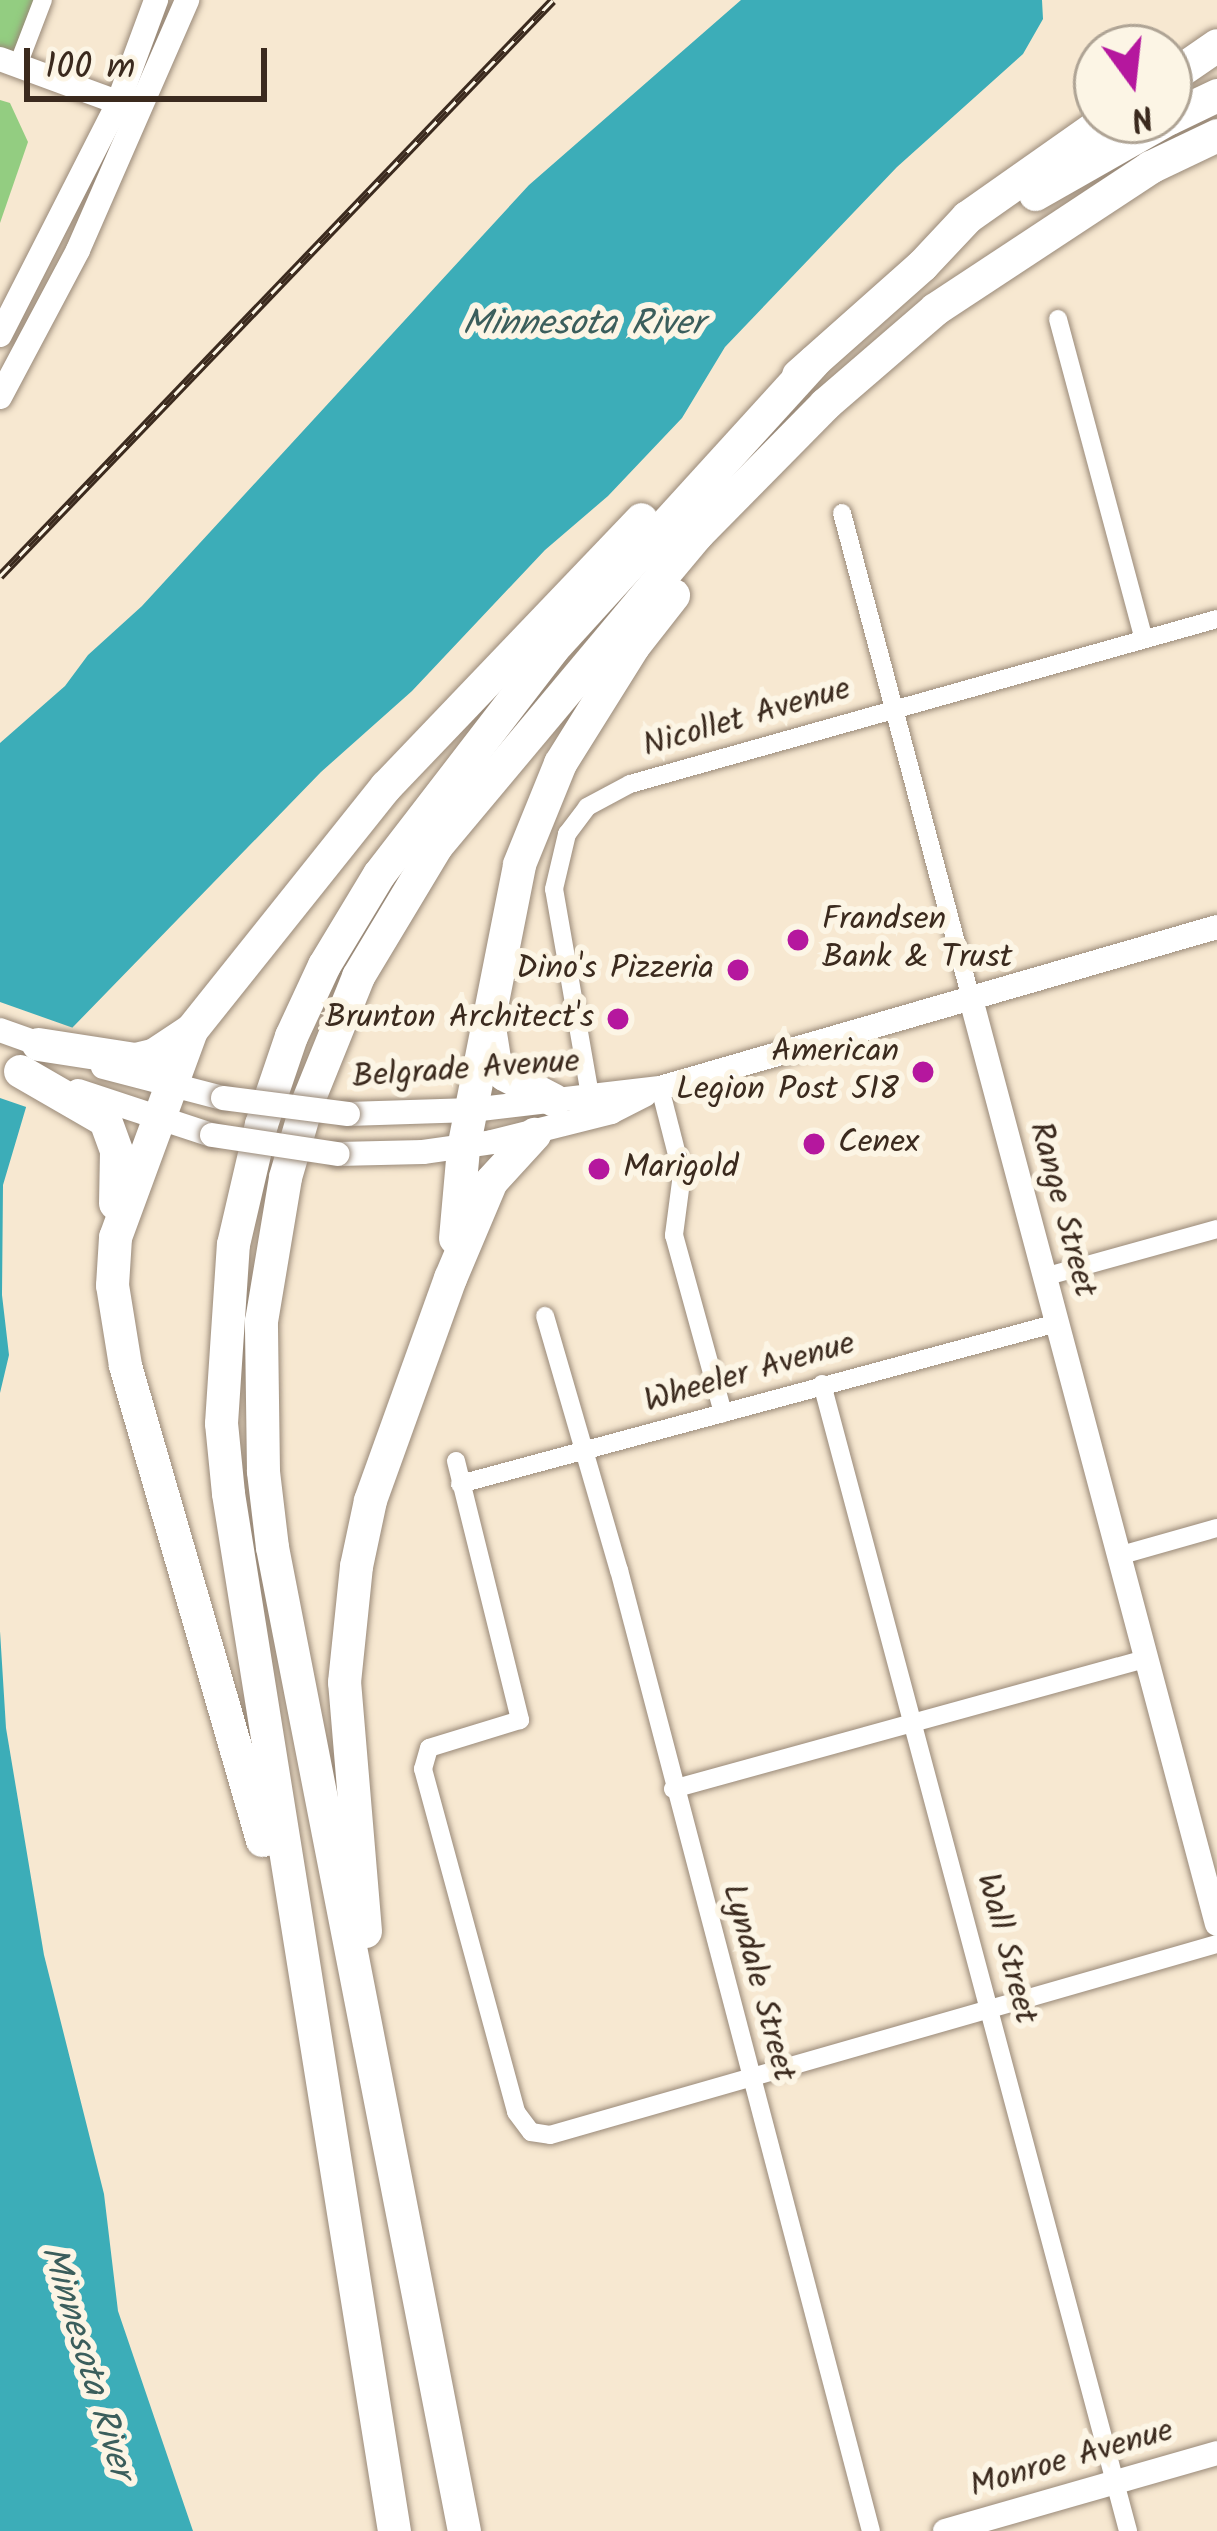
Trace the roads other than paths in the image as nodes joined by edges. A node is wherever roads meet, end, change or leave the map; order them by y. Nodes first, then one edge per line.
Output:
1 (43, 0) edge
2 (156, 0) edge
3 (187, 0) edge
4 (9, 62) edge
5 (130, 107) junction
6 (1217, 135) edge
7 (1073, 142) edge
8 (1118, 144) edge
9 (1217, 154) edge
10 (1057, 225) junction
11 (922, 265) junction
12 (1058, 320) dead end
13 (0, 334) edge
14 (813, 362) junction
15 (0, 397) edge
16 (772, 457) junction
17 (842, 513) dead end
18 (1217, 619) edge
19 (1144, 639) junction
20 (895, 708) junction
21 (1217, 927) edge
22 (971, 999) junction
23 (489, 1021) junction
24 (0, 1030) edge
25 (190, 1030) junction
26 (19, 1060) edge
27 (116, 1064) junction
28 (172, 1085) junction
29 (660, 1088) junction
30 (590, 1095) junction
31 (554, 1100) junction
32 (98, 1105) junction
33 (472, 1110) junction
34 (160, 1120) junction
35 (534, 1134) junction
36 (463, 1148) junction
37 (1217, 1229) edge
38 (115, 1237) junction
39 (1044, 1276) junction
40 (450, 1278) junction
41 (544, 1316) dead end
42 (1057, 1323) junction
43 (822, 1384) junction
44 (724, 1413) junction
45 (584, 1452) junction
46 (456, 1461) dead end
47 (460, 1484) junction
48 (1217, 1528) edge
49 (1118, 1556) junction
50 (1146, 1658) junction
51 (912, 1723) junction
52 (673, 1789) junction
53 (1217, 1924) edge
54 (1217, 1944) edge
55 (990, 2009) junction
56 (311, 2035) junction
57 (752, 2077) junction
58 (385, 2124) junction
59 (1217, 2453) edge
60 (1116, 2482) junction
61 (394, 2531) edge
62 (464, 2531) edge
63 (872, 2531) edge
64 (944, 2531) edge
65 (1128, 2531) edge

1 - 4 street
2 - 5 main road
3 - 5 main road
4 - 5 main road
5 - 13 main road
5 - 15 main road
6 - 10 highway
7 - 11 highway
8 - 11 highway
9 - 10 highway
10 - 16 highway
11 - 14 highway
12 - 19 street
14 - 25 highway
14 - 56 highway
16 - 23 highway
16 - 58 highway
17 - 20 street, Range Street
18 - 19 street, Nicollet Avenue
19 - 20 street, Nicollet Avenue
20 - 22 street, Range Street
20 - 30 street, Nicollet Avenue
21 - 22 main road, Belgrade Avenue
22 - 29 main road, Belgrade Avenue
22 - 39 main road, Range Street
23 - 31 highway
23 - 33 highway
24 - 26 main road
25 - 27 highway
25 - 28 highway
26 - 27 highway
26 - 32 highway
27 - 28 main road, Belgrade Avenue
28 - 33 main road, Belgrade Avenue, bridge
28 - 34 highway
29 - 30 main road, Belgrade Avenue
29 - 35 main road, Belgrade Avenue
29 - 44 street
30 - 31 main road, Belgrade Avenue
31 - 33 main road, Belgrade Avenue
32 - 34 main road, Belgrade Avenue
32 - 38 highway
33 - 36 highway
34 - 36 main road, Belgrade Avenue, bridge
34 - 38 highway
35 - 36 main road, Belgrade Avenue
35 - 40 highway
36 - 40 highway
37 - 39 street
38 - 56 highway
39 - 42 main road, Range Street
40 - 58 highway
41 - 45 street, Lyndale Street
42 - 43 street, Wheeler Avenue
42 - 49 main road, Range Street
43 - 44 street, Wheeler Avenue
43 - 51 street, Wall Street
44 - 45 street, Wheeler Avenue
45 - 47 street, Wheeler Avenue
45 - 52 street, Lyndale Street
46 - 47 street
47 - 57 street
48 - 49 street
49 - 50 main road, Range Street
50 - 51 street
50 - 53 main road, Range Street
51 - 52 street
51 - 55 street, Wall Street
52 - 57 street, Lyndale Street
54 - 55 street
55 - 57 street
55 - 60 street, Wall Street
56 - 61 highway
57 - 63 street, Lyndale Street
58 - 62 highway
59 - 60 main road, Monroe Avenue
60 - 64 main road, Monroe Avenue
60 - 65 street, Wall Street

